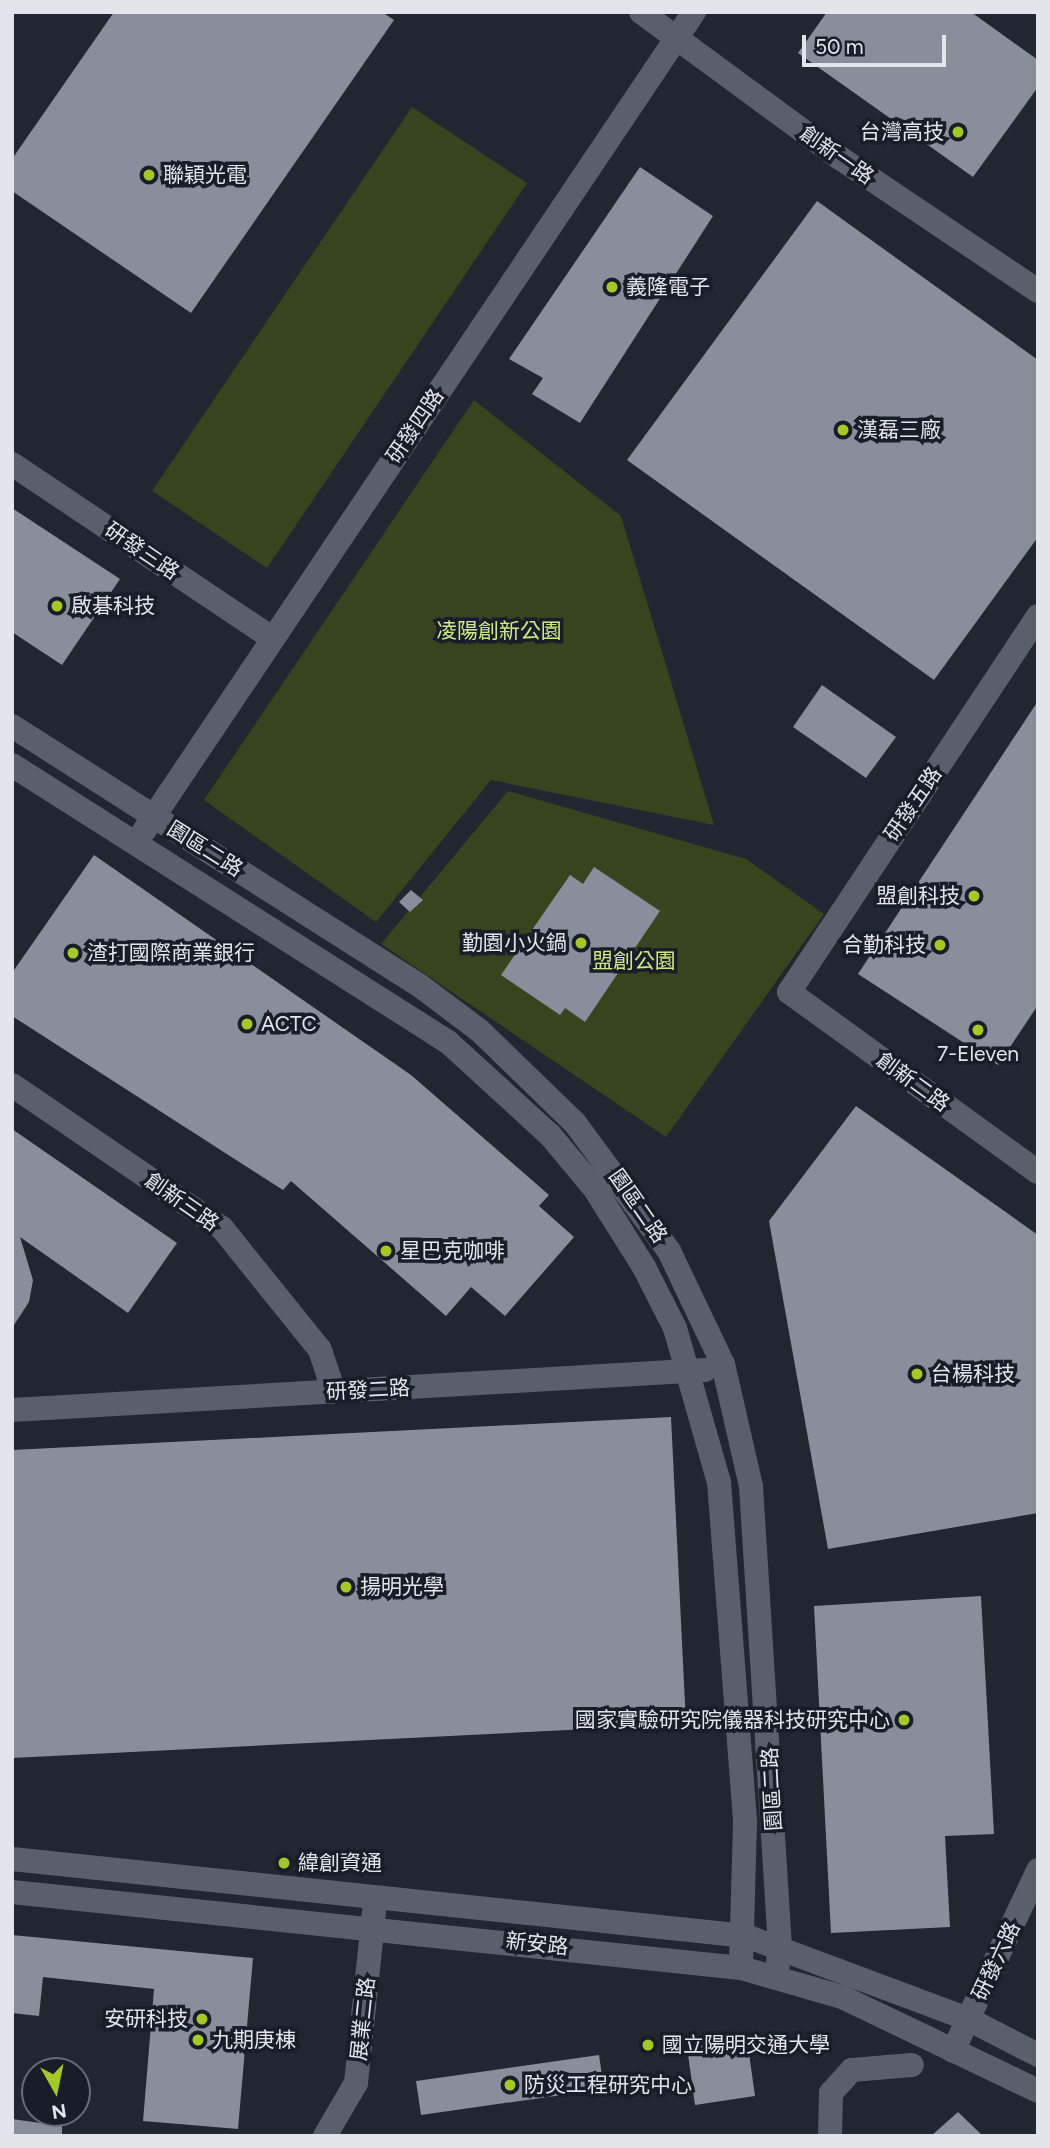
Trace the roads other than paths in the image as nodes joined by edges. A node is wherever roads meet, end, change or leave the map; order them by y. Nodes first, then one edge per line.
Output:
1 (641, 12) edge
2 (694, 12) edge
3 (678, 37) junction
4 (1038, 291) edge
5 (12, 464) edge
6 (1038, 616) edge
7 (272, 638) junction
8 (12, 726) edge
9 (12, 765) edge
10 (154, 817) junction
11 (138, 842) junction
12 (789, 992) joint
13 (12, 1085) edge
14 (1038, 1172) edge
15 (723, 1364) junction
16 (691, 1376) junction
17 (334, 1392) junction
18 (12, 1410) edge
19 (12, 1859) edge
20 (1038, 1870) edge
21 (12, 1892) edge
22 (375, 1894) junction
23 (372, 1927) junction
24 (746, 1936) junction
25 (780, 1944) junction
26 (741, 1968) junction
27 (777, 1975) junction
28 (968, 2019) junction
29 (953, 2051) junction
30 (1038, 2054) edge
31 (912, 2065) dead end
32 (1038, 2091) edge
33 (830, 2135) edge
34 (325, 2136) edge

1 - 3 street, 創新一路
2 - 3 street, 研發四路
3 - 4 street, 創新一路
3 - 7 street, 研發四路
5 - 7 street, 研發三路
6 - 12 street, 研發五路
7 - 10 street, 研發四路
8 - 10 street, 園區二路
9 - 11 street, 園區二路
10 - 11 street, 研發四路
10 - 15 street, 園區二路
11 - 16 street, 園區二路
12 - 14 street, 創新二路
13 - 17 street, 創新三路
15 - 16 street, 研發二路
15 - 25 street, 園區二路
16 - 17 street, 研發二路
16 - 24 street, 園區二路
17 - 18 street, 研發二路
19 - 22 street, 新安路
20 - 28 street, 研發六路
21 - 23 street, 新安路
22 - 23 street, 展業二路
22 - 24 street, 新安路
23 - 26 street, 新安路
23 - 34 street, 展業二路
24 - 25 street, 新安路
24 - 26 street, 園區二路
25 - 27 street, 園區二路
25 - 28 street, 新安路
26 - 27 street, 新安路
27 - 29 street, 新安路
28 - 29 street, 研發六路
28 - 30 street, 新安路
29 - 32 street, 新安路
31 - 33 street

